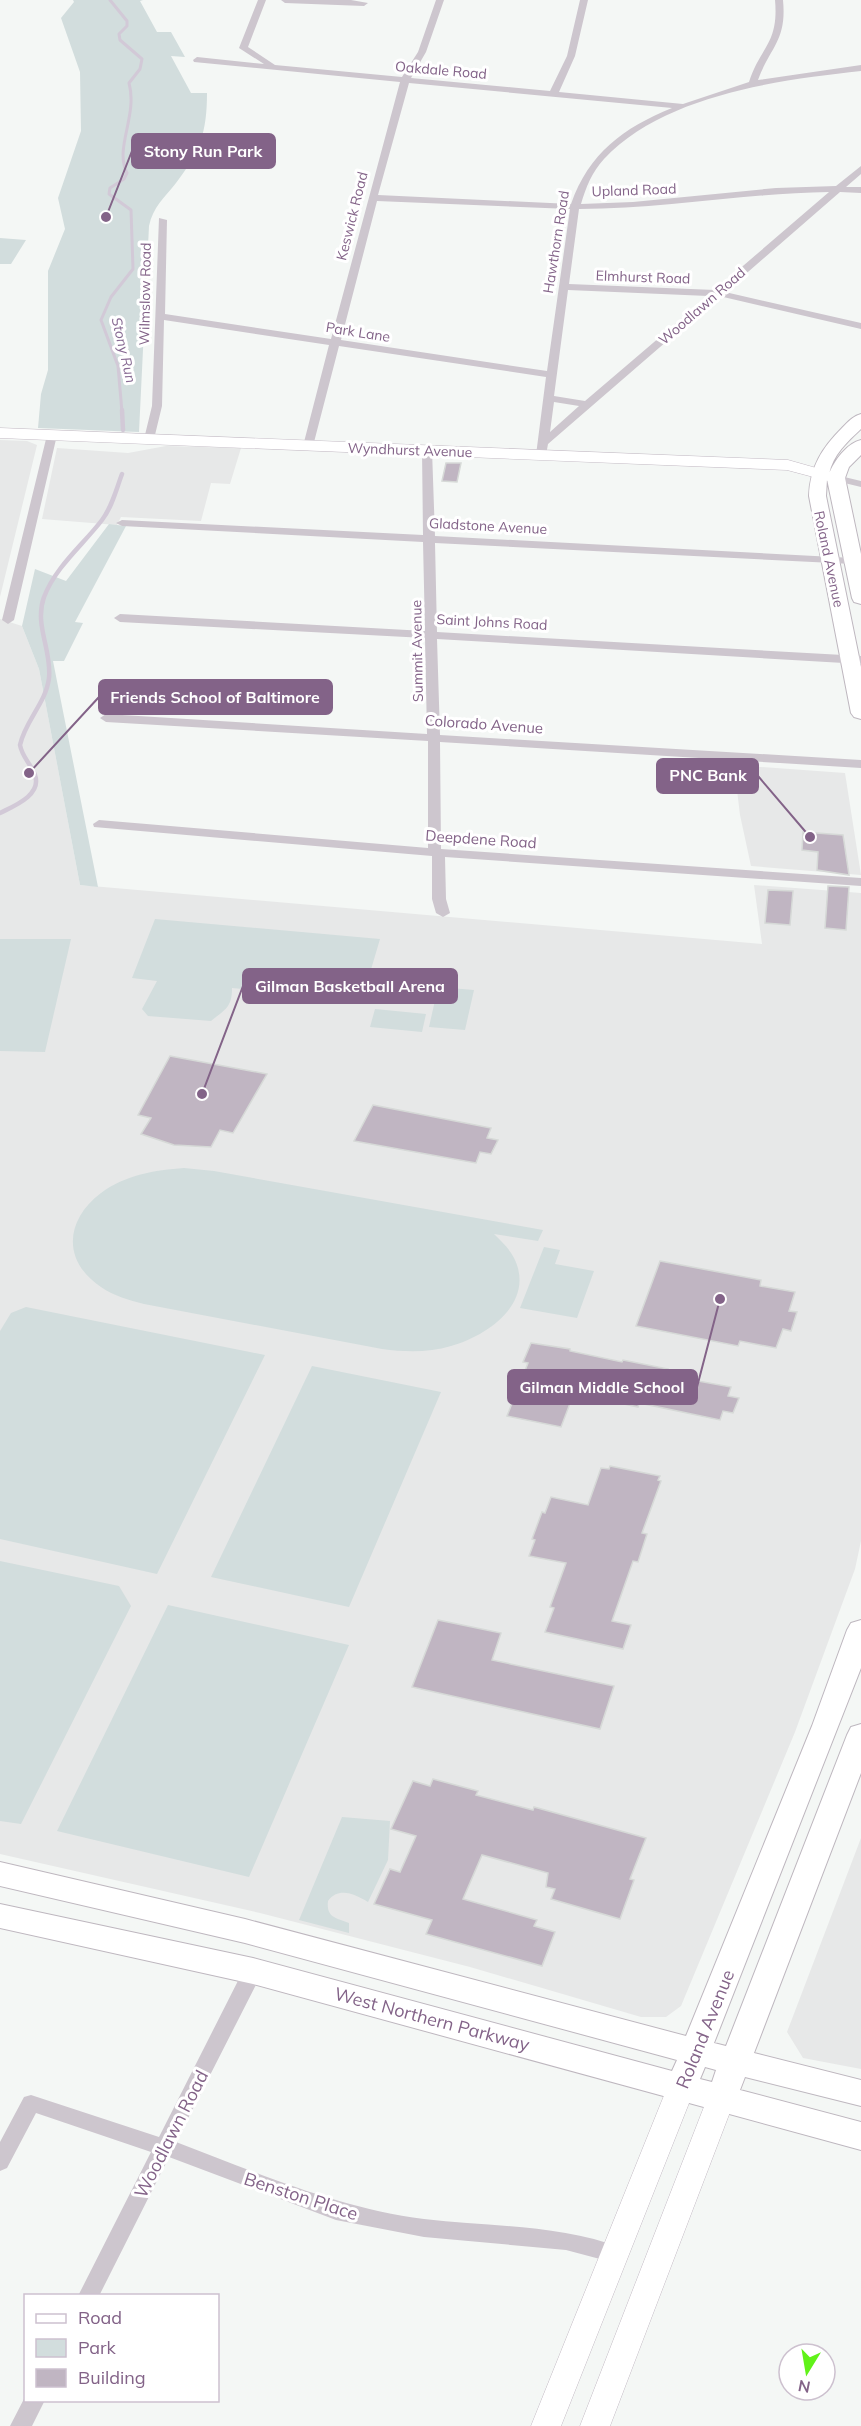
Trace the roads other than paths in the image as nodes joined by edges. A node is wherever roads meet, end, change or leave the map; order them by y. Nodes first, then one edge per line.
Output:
1 (262, 0) edge
2 (285, 0) edge
3 (440, 0) edge
4 (584, 0) edge
5 (779, 0) edge
6 (364, 3) dead end
7 (243, 48) junction
8 (197, 60) dead end
9 (237, 64) junction
10 (277, 68) junction
11 (861, 68) edge
12 (405, 80) junction
13 (753, 84) junction
14 (553, 94) junction
15 (683, 106) junction
16 (861, 169) edge
17 (838, 189) junction
18 (861, 190) edge
19 (372, 198) junction
20 (575, 206) junction
21 (162, 220) dead end
22 (564, 287) junction
23 (717, 293) junction
24 (160, 316) junction
25 (861, 326) edge
26 (336, 342) junction
27 (552, 375) junction
28 (549, 398) junction
29 (589, 405) junction
30 (861, 419) edge
31 (0, 433) edge
32 (52, 435) junction
33 (149, 439) junction
34 (861, 445) edge
35 (308, 446) junction
36 (542, 449) junction
37 (428, 450) junction
38 (827, 476) junction
39 (861, 484) edge
40 (122, 523) dead end
41 (430, 538) junction
42 (829, 560) junction
43 (853, 561) junction
44 (861, 598) edge
45 (120, 618) dead end
46 (8, 620) dead end
47 (432, 634) junction
48 (855, 659) edge
49 (861, 713) edge
50 (106, 718) dead end
51 (433, 738) junction
52 (861, 764) edge
53 (99, 824) dead end
54 (436, 852) junction
55 (861, 882) edge
56 (443, 913) dead end
57 (861, 1630) edge
58 (861, 1736) edge
59 (0, 1874) edge
60 (0, 1916) edge
61 (252, 1971) junction
62 (696, 2052) junction
63 (736, 2062) junction
64 (681, 2088) junction
65 (861, 2093) edge
66 (721, 2099) junction
67 (861, 2136) edge
68 (165, 2147) junction
69 (0, 2162) edge
70 (615, 2254) junction
71 (89, 2294) edge
72 (33, 2402) edge
73 (21, 2426) edge
74 (546, 2426) edge
75 (595, 2426) edge

1 - 7 street
2 - 6 street
3 - 12 street, Keswick Road
4 - 14 street
5 - 13 street
7 - 9 street
7 - 10 street
8 - 9 street, Oakdale Road
9 - 10 street, Oakdale Road
10 - 12 street, Oakdale Road
11 - 13 street
12 - 14 street, Oakdale Road
12 - 19 street, Keswick Road
13 - 15 street, Hawthorn Road
14 - 15 street, Oakdale Road
15 - 20 street, Hawthorn Road
16 - 17 street, Woodlawn Road
17 - 18 street, Upland Road
17 - 20 street, Upland Road
17 - 23 street, Woodlawn Road
19 - 20 street, Upland Road
19 - 26 street, Keswick Road
20 - 22 street, Hawthorn Road
21 - 24 street, Wilmslow Road
22 - 23 street, Elmhurst Road
22 - 27 street, Hawthorn Road
23 - 25 street, Elmhurst Road
23 - 29 street, Woodlawn Road
24 - 26 street, Park Lane
24 - 33 street, Wilmslow Road
26 - 27 street, Park Lane
26 - 35 street, Keswick Road
27 - 28 street, Hawthorn Road
28 - 29 street
28 - 36 street, Hawthorn Road
29 - 36 street, Woodlawn Road
30 - 38 main road, Roland Avenue
31 - 32 street, Wyndhurst Avenue
32 - 33 street, Wyndhurst Avenue
32 - 46 street
33 - 35 street, Wyndhurst Avenue
34 - 38 main road
35 - 37 street, Wyndhurst Avenue
36 - 37 street, Wyndhurst Avenue
36 - 38 street, Wyndhurst Avenue
37 - 41 street, Summit Avenue
38 - 39 street
38 - 42 main road, Roland Avenue
38 - 43 main road, Roland Avenue
40 - 41 street, Gladstone Avenue
41 - 42 street, Gladstone Avenue
41 - 47 street, Summit Avenue
42 - 43 street, Gladstone Avenue
42 - 48 main road, Roland Avenue
43 - 44 main road, Roland Avenue
45 - 47 street, Saint Johns Road
47 - 48 street, Saint Johns Road
47 - 51 street, Summit Avenue
48 - 49 main road, Roland Avenue
50 - 51 street, Colorado Avenue
51 - 52 street, Colorado Avenue
51 - 54 street, Summit Avenue
53 - 54 street, Deepdene Road
54 - 55 street, Deepdene Road
54 - 56 street, Summit Avenue
57 - 62 main road, Roland Avenue
58 - 63 main road
59 - 62 main road
60 - 61 main road, West Northern Parkway
61 - 64 main road, West Northern Parkway
61 - 68 street, Woodlawn Road
62 - 63 main road
62 - 64 main road, Roland Avenue
63 - 65 main road
63 - 66 main road
64 - 66 main road, West Northern Parkway
64 - 70 street, Roland Avenue
66 - 67 main road, West Northern Parkway
66 - 75 street
68 - 69 street, Benston Place
68 - 70 street, Benston Place
68 - 71 street, Woodlawn Road
70 - 74 street, Roland Avenue
72 - 73 street

